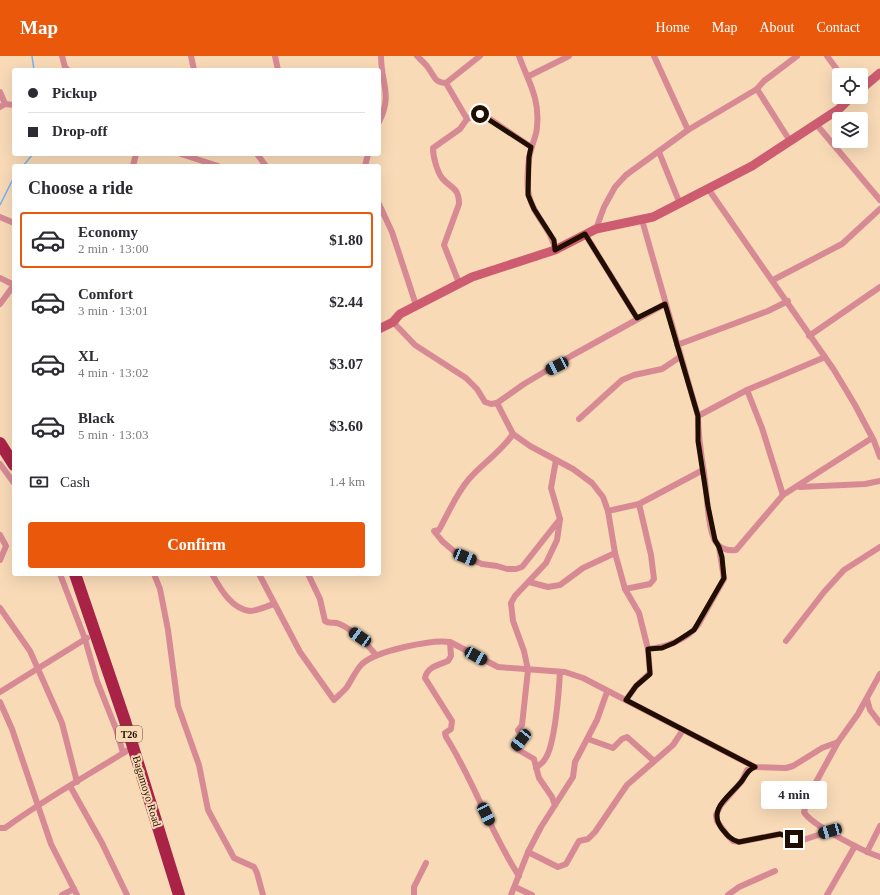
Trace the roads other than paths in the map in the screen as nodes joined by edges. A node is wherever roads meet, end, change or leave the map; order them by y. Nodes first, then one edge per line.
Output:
1 (62, 56) edge
2 (191, 56) edge
3 (275, 56) edge
4 (381, 56) edge
5 (417, 56) edge
6 (480, 56) edge
7 (519, 56) edge
8 (568, 56) edge
9 (654, 56) edge
10 (797, 56) edge
11 (827, 56) edge
12 (67, 68) edge
13 (194, 68) edge
14 (278, 68) edge
15 (836, 68) edge
16 (880, 73) edge
17 (529, 76) junction
18 (868, 82) edge
19 (446, 83) junction
20 (757, 89) junction
21 (0, 92) edge
22 (844, 104) edge
23 (3, 106) edge
24 (381, 118) edge
25 (466, 119) junction
26 (816, 124) junction
27 (688, 130) junction
28 (790, 141) junction
29 (531, 147) junction
30 (659, 152) junction
31 (187, 156) edge
32 (212, 164) edge
33 (709, 190) junction
34 (880, 200) edge
35 (680, 204) junction
36 (381, 208) edge
37 (880, 209) edge
38 (0, 217) edge
39 (642, 220) junction
40 (12, 223) edge
41 (596, 229) junction
42 (585, 234) junction
43 (555, 250) junction
44 (0, 278) edge
45 (773, 280) junction
46 (459, 283) junction
47 (12, 284) edge
48 (880, 287) edge
49 (12, 288) edge
50 (788, 301) junction
51 (0, 304) edge
52 (665, 304) junction
53 (416, 306) junction
54 (637, 318) junction
55 (393, 322) junction
56 (381, 328) edge
57 (809, 336) junction
58 (677, 345) junction
59 (680, 357) junction
60 (825, 357) junction
61 (747, 390) junction
62 (497, 403) junction
63 (698, 416) junction
64 (579, 419) dead end
65 (512, 434) junction
66 (872, 438) junction
67 (6, 447) edge
68 (880, 457) edge
69 (556, 460) junction
70 (0, 464) edge
71 (12, 468) edge
72 (12, 470) edge
73 (703, 470) junction
74 (880, 481) edge
75 (797, 487) junction
76 (783, 495) junction
77 (639, 504) junction
78 (608, 512) junction
79 (560, 519) junction
80 (0, 535) edge
81 (719, 547) junction
82 (880, 547) edge
83 (615, 553) junction
84 (0, 560) edge
85 (61, 576) edge
86 (75, 576) edge
87 (155, 576) edge
88 (213, 576) edge
89 (260, 576) edge
90 (309, 576) edge
91 (529, 582) junction
92 (625, 588) junction
93 (274, 604) junction
94 (0, 608) edge
95 (90, 637) junction
96 (786, 641) dead end
97 (450, 642) junction
98 (648, 649) junction
99 (376, 655) junction
100 (36, 668) junction
101 (528, 670) junction
102 (560, 672) junction
103 (880, 674) edge
104 (0, 692) edge
105 (607, 692) junction
106 (866, 699) junction
107 (626, 700) junction
108 (0, 702) edge
109 (880, 723) edge
110 (683, 730) junction
111 (588, 739) junction
112 (838, 742) junction
113 (133, 747) junction
114 (123, 753) junction
115 (654, 761) junction
116 (755, 767) junction
117 (536, 768) junction
118 (77, 782) junction
119 (70, 786) junction
120 (37, 805) junction
121 (555, 805) junction
122 (880, 826) edge
123 (0, 828) edge
124 (830, 831) junction
125 (855, 846) junction
126 (528, 852) junction
127 (867, 852) junction
128 (880, 857) edge
129 (426, 864) dead end
130 (775, 872) dead end
131 (519, 876) junction
132 (515, 886) junction
133 (75, 892) edge
134 (62, 895) edge
135 (127, 895) edge
136 (179, 895) edge
137 (263, 895) edge
138 (414, 895) edge
139 (511, 895) edge
140 (532, 895) edge
141 (728, 895) edge
142 (827, 895) edge

1 - 12 street
2 - 13 street
3 - 14 street
4 - 24 street
5 - 19 street
6 - 19 street
7 - 17 street
8 - 17 street
9 - 27 street
10 - 20 street
11 - 15 street
16 - 18 street
17 - 29 street
19 - 25 street
20 - 27 street
20 - 28 street
21 - 23 street
22 - 26 street
25 - 29 street
25 - 46 street
26 - 28 street
26 - 34 street
27 - 30 street
28 - 33 street
29 - 43 street
30 - 35 street
30 - 41 street
31 - 32 street
33 - 35 street
33 - 45 street
35 - 39 street
36 - 53 street
37 - 45 street
38 - 40 street
39 - 41 street
39 - 52 street
41 - 42 street
42 - 43 street
42 - 54 street
43 - 46 street
44 - 47 street
45 - 50 street
46 - 53 street
48 - 57 street
49 - 51 street
50 - 57 street
50 - 58 street
52 - 54 street
52 - 58 street
53 - 55 street
54 - 62 street
55 - 56 street
55 - 62 street
57 - 60 street
58 - 59 street
59 - 63 street
59 - 64 street
60 - 61 street
60 - 66 street
61 - 63 street
61 - 76 street
62 - 65 street
63 - 73 street
65 - 69 street
65 - 79 street
66 - 68 street
66 - 75 street
67 - 71 highway
69 - 78 street
69 - 79 street
70 - 72 street
73 - 77 street
73 - 81 street
74 - 75 street
75 - 76 street
76 - 81 street
77 - 78 street
77 - 92 street
78 - 83 street
79 - 91 street
80 - 84 street
81 - 98 street
82 - 96 street
83 - 91 street
83 - 92 street
85 - 95 street
86 - 95 highway, Bagamoyo Road / T26
87 - 137 street
88 - 93 street
89 - 93 street
90 - 99 street
91 - 101 street
92 - 98 street
93 - 99 street
94 - 100 street
95 - 100 street
95 - 113 highway, Bagamoyo Road / T26
95 - 114 street
97 - 99 street
97 - 101 street
97 - 131 street
98 - 107 street
100 - 104 street
100 - 118 street
101 - 102 street
101 - 117 street
102 - 105 street
102 - 117 street
103 - 106 street
105 - 107 street
105 - 111 street
106 - 109 street
106 - 112 street
107 - 110 street
108 - 120 street
110 - 115 street
110 - 116 street
111 - 115 street
111 - 121 street
112 - 116 street
112 - 124 street
113 - 114 street
113 - 136 highway, Bagamoyo Road / T26
114 - 118 street
115 - 126 street
116 - 124 street
117 - 121 street
118 - 119 street
119 - 120 street
119 - 135 street
120 - 123 street
120 - 133 street
121 - 126 street
122 - 127 street
124 - 125 street
125 - 127 street
125 - 142 street
126 - 131 street
127 - 128 street
129 - 138 street
130 - 141 street
131 - 132 street
132 - 139 street
132 - 140 street
133 - 134 street

